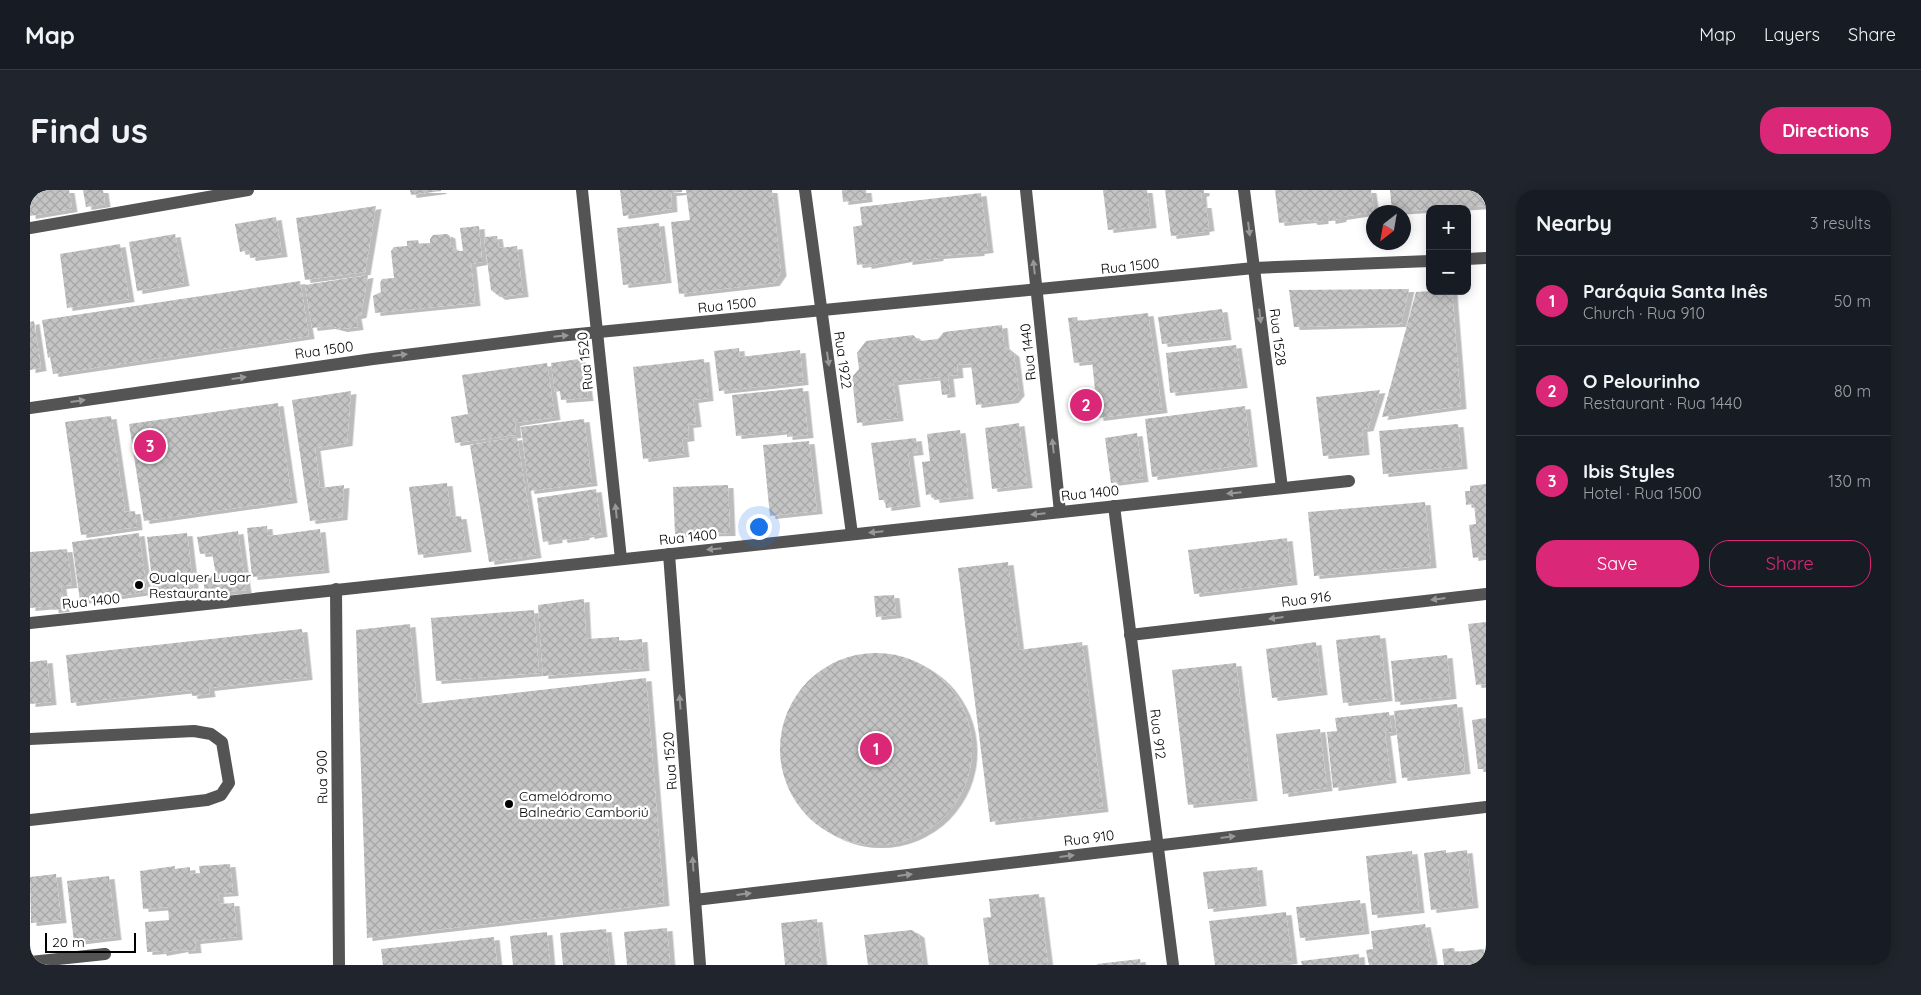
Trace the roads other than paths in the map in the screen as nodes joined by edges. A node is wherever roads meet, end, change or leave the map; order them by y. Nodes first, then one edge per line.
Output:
1 (248, 190) edge
2 (582, 190) edge
3 (805, 190) edge
4 (1026, 190) edge
5 (1244, 190) edge
6 (30, 228) edge
7 (1486, 258) edge
8 (1471, 259) edge
9 (1426, 260) edge
10 (1254, 268) junction
11 (1037, 291) junction
12 (822, 311) junction
13 (597, 333) junction
14 (30, 408) edge
15 (1349, 481) dead end
16 (1282, 488) junction
17 (1114, 506) junction
18 (1060, 512) junction
19 (852, 534) junction
20 (669, 554) junction
21 (621, 559) junction
22 (336, 590) junction
23 (1486, 594) edge
24 (30, 623) edge
25 (1130, 635) junction
26 (30, 739) edge
27 (1486, 807) edge
28 (30, 820) edge
29 (1158, 845) junction
30 (696, 900) junction
31 (105, 954) dead end
32 (30, 962) edge
33 (53, 962) edge
34 (339, 965) edge
35 (700, 965) edge
36 (1173, 965) edge

1 - 6 street
2 - 13 street, Rua 1520
3 - 12 street, Rua 1922
11 -> 4 street, Rua 1440
5 -> 10 street, Rua 1528
7 - 8 street
9 - 10 street, Rua 1500
10 - 11 street, Rua 1500
10 -> 16 street, Rua 1528
11 - 12 street, Rua 1500
18 -> 11 street, Rua 1440
12 - 13 street, Rua 1500
12 -> 19 street, Rua 1922
14 -> 13 street, Rua 1500
21 -> 13 street, Rua 1520
15 - 16 street, Rua 1400
16 -> 17 street, Rua 1400
17 - 18 street, Rua 1400
17 - 25 street, Rua 912
18 -> 19 street, Rua 1400
19 -> 20 street, Rua 1400
20 - 21 street, Rua 1400
30 -> 20 street, Rua 1520
21 - 22 street, Rua 1400
22 - 24 street, Rua 1400
22 - 34 street, Rua 900
23 -> 25 street, Rua 916
25 - 29 street, Rua 912
26 - 28 street
29 -> 27 street, Rua 910
30 -> 29 street, Rua 910
29 - 36 street, Rua 912
30 - 35 street, Rua 1520
31 - 33 street
32 - 33 street

